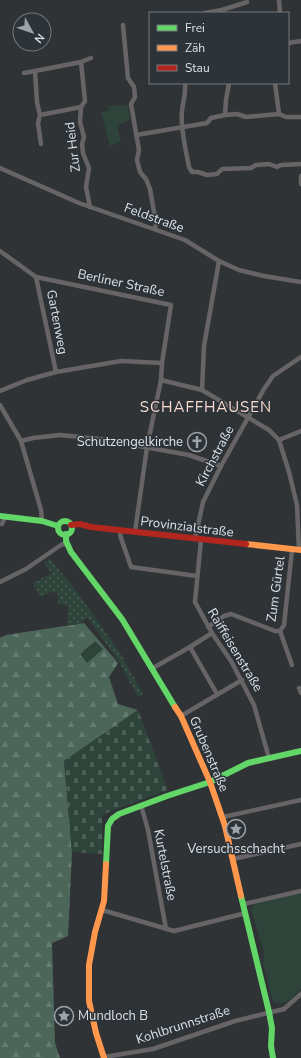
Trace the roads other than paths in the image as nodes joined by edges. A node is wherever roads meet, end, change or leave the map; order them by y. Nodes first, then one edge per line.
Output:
1 (279, 0) edge
2 (247, 2) dead end
3 (223, 12) edge
4 (280, 12) edge
5 (123, 25) dead end
6 (301, 41) edge
7 (289, 43) edge
8 (91, 58) dead end
9 (81, 62) junction
10 (35, 71) junction
11 (24, 73) dead end
12 (185, 84) edge
13 (229, 84) edge
14 (275, 84) edge
15 (81, 107) junction
16 (279, 114) junction
17 (40, 115) junction
18 (225, 115) junction
19 (301, 117) edge
20 (183, 127) junction
21 (136, 135) junction
22 (41, 144) dead end
23 (301, 164) edge
24 (0, 168) edge
25 (301, 176) edge
26 (301, 184) edge
27 (90, 207) junction
28 (155, 229) junction
29 (0, 251) edge
30 (219, 261) junction
31 (36, 277) junction
32 (301, 282) edge
33 (301, 357) edge
34 (162, 363) junction
35 (56, 372) junction
36 (161, 380) junction
37 (202, 390) junction
38 (0, 391) edge
39 (0, 405) edge
40 (249, 417) junction
41 (301, 431) edge
42 (279, 440) junction
43 (21, 441) junction
44 (148, 447) junction
45 (221, 466) junction
46 (2, 517) edge
47 (42, 521) junction
48 (0, 524) edge
49 (58, 526) junction
50 (71, 526) junction
51 (122, 530) junction
52 (135, 532) junction
53 (66, 534) junction
54 (198, 539) junction
55 (67, 543) junction
56 (298, 550) edge
57 (197, 576) junction
58 (0, 582) edge
59 (194, 600) joint
60 (208, 627) junction
61 (280, 632) junction
62 (212, 633) junction
63 (190, 647) junction
64 (292, 665) dead end
65 (153, 668) junction
66 (242, 680) junction
67 (217, 694) junction
68 (181, 716) junction
69 (301, 750) edge
70 (269, 758) junction
71 (210, 782) junction
72 (301, 800) edge
73 (141, 805) junction
74 (223, 817) junction
75 (301, 844) edge
76 (233, 859) junction
77 (301, 891) edge
78 (244, 904) junction
79 (102, 910) junction
80 (246, 913) junction
81 (166, 929) junction
82 (301, 994) edge
83 (269, 1012) junction
84 (104, 1058) edge
85 (273, 1058) edge

1 - 4 street
2 - 3 street
5 - 21 street
6 - 7 street
8 - 9 street
9 - 10 street
9 - 15 street, Zur Heid
10 - 11 street
10 - 17 street
12 - 20 street
13 - 18 street
14 - 16 street
15 - 17 street, Zur Heid
15 - 27 street, Zur Heid
16 - 18 street
16 - 19 street
17 - 22 street
18 - 20 street
20 - 21 street
20 - 23 street
21 - 28 street
24 - 27 street, Feldstraße
25 - 26 street
27 - 28 street, Feldstraße
28 - 30 street, Feldstraße
29 - 31 street, Berliner Straße
30 - 32 street, Feldstraße
30 - 37 street
31 - 34 street, Berliner Straße
31 - 35 street, Gartenweg
33 - 40 street, Kirchstraße
34 - 35 street
34 - 36 street, Berliner Straße
35 - 38 street
36 - 37 street
36 - 44 street, Berliner Straße
37 - 40 street
39 - 43 street
40 - 42 street
40 - 45 street, Kirchstraße
41 - 42 street
42 - 56 street, Zum Gürtel
43 - 44 street
43 - 47 street
44 - 45 street
44 - 52 street, Berliner Straße
45 - 54 street, Kirchstraße
46 - 47 street
46 - 48 street
47 - 49 street
49 - 50 street
49 - 53 street
50 - 51 street, Provinzialstraße
50 - 53 street
51 - 52 street, Provinzialstraße
51 - 57 street
52 - 54 street, Provinzialstraße
53 - 55 street, Grubenstraße
54 - 56 street, Provinzialstraße
54 - 57 street, Kirchstraße
55 - 58 street
55 - 65 street, Grubenstraße
56 - 61 street, Zum Gürtel
57 - 59 street, Kirchstraße
59 - 60 street, Raiffeisenstraße
60 - 61 street, Zum Gürtel
60 - 62 street, Raiffeisenstraße
61 - 64 street, Zum Gürtel
62 - 63 street
62 - 66 street, Raiffeisenstraße
63 - 65 street
63 - 67 street
65 - 68 street, Grubenstraße
66 - 67 street
66 - 70 street, Raiffeisenstraße
67 - 68 street
68 - 71 street, Grubenstraße
69 - 70 street
70 - 71 street
71 - 73 street
71 - 74 street, Grubenstraße
72 - 74 street
73 - 79 street
73 - 81 street, Kurtelstraße
74 - 76 street, Grubenstraße
75 - 76 street
76 - 78 street, Grubenstraße
77 - 78 street
78 - 80 street, Grubenstraße
79 - 81 street
79 - 84 street
80 - 81 street
80 - 83 street, Grubenstraße
82 - 83 street, Kohlbrunnstraße
83 - 84 street, Kohlbrunnstraße
83 - 85 street, Grubenstraße

